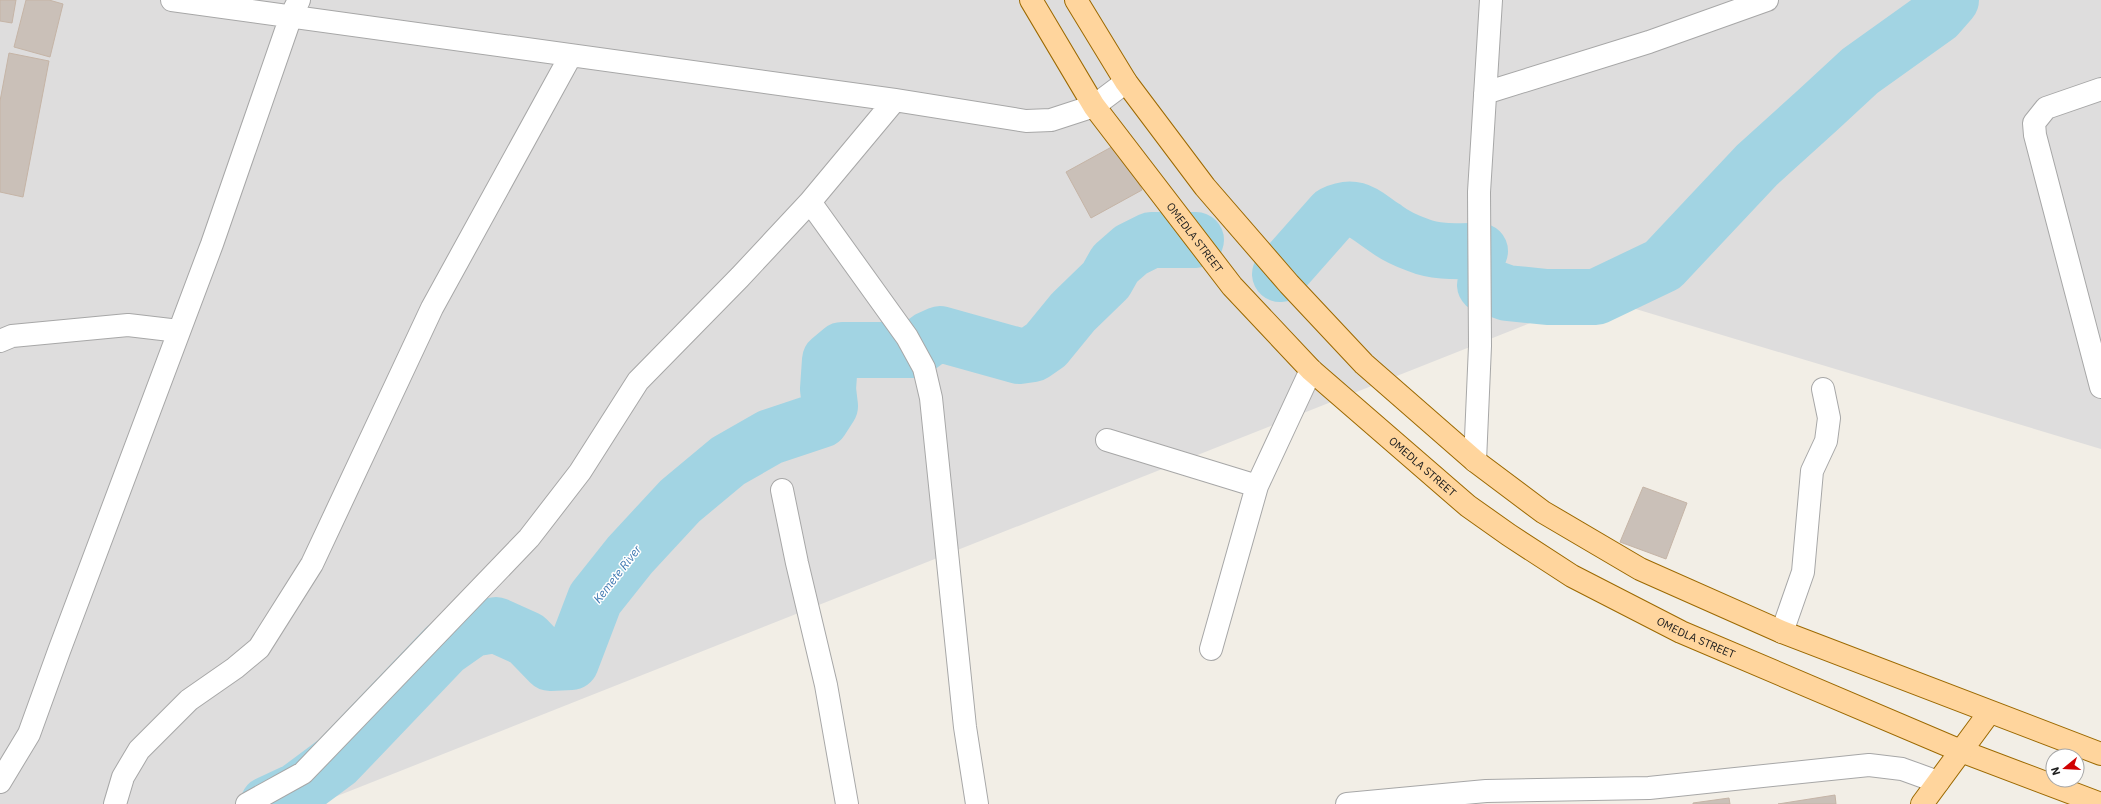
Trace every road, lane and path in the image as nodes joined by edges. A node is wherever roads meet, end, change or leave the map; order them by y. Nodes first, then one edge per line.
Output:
1 (172, 0) edge
2 (1031, 0) edge
3 (1076, 0) edge
4 (1491, 0) edge
5 (1768, 0) edge
6 (295, 8) edge
7 (570, 57) junction
8 (1126, 82) junction
9 (2101, 89) edge
10 (1485, 92) junction
11 (895, 100) junction
12 (1094, 106) junction
13 (810, 202) junction
14 (179, 331) junction
15 (0, 341) edge
16 (1310, 370) junction
17 (2101, 387) edge
18 (1823, 389) dead end
19 (1107, 440) dead end
20 (1475, 461) junction
21 (1256, 486) junction
22 (782, 490) dead end
23 (1782, 632) junction
24 (1211, 649) dead end
25 (1989, 713) junction
26 (1961, 751) junction
27 (2101, 754) edge
28 (0, 782) edge
29 (1938, 782) junction
30 (115, 804) edge
31 (247, 804) edge
32 (847, 804) edge
33 (977, 804) edge
34 (1347, 804) edge
35 (1922, 804) edge
36 (2101, 804) edge

1 - 6 street
2 - 12 main road, OMEDLA STREET
3 - 8 main road
4 - 10 street
5 - 10 street
6 - 7 street
6 - 14 street
7 - 11 street
7 - 30 street
8 - 12 street
8 - 20 main road
9 - 17 street
10 - 20 street
11 - 12 street
11 - 13 street
12 - 16 main road, OMEDLA STREET
13 - 31 street
13 - 33 street
14 - 15 street
14 - 28 street
16 - 21 street
16 - 26 main road, OMEDLA STREET
18 - 23 street
19 - 21 street
20 - 23 main road
21 - 24 street
22 - 32 street
23 - 25 main road
25 - 26 main road
25 - 27 main road
26 - 29 main road
26 - 36 main road, OMEDLA STREET
29 - 34 street
29 - 35 main road

